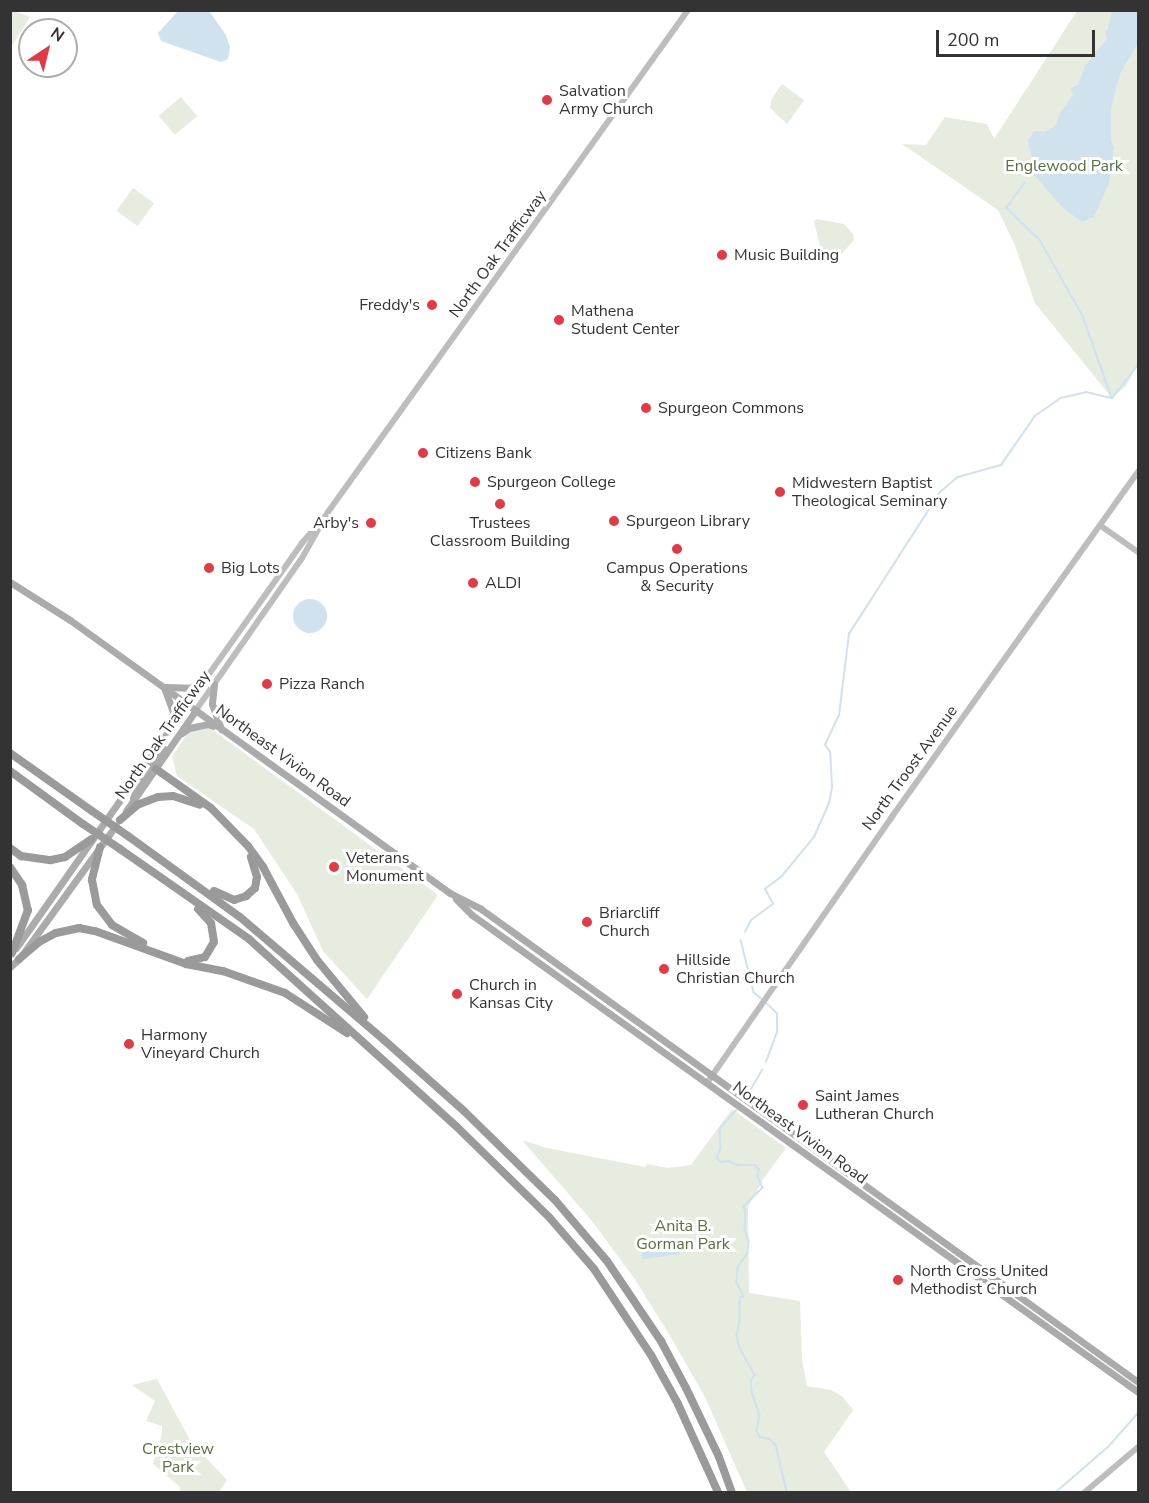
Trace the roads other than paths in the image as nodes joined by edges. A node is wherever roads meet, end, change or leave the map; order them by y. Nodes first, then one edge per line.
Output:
1 (688, 10) edge
2 (1138, 472) edge
3 (328, 512) junction
4 (1101, 525) junction
5 (1138, 552) edge
6 (10, 582) edge
7 (206, 679) junction
8 (214, 684) junction
9 (164, 687) junction
10 (188, 705) junction
11 (196, 710) junction
12 (170, 729) junction
13 (221, 729) junction
14 (179, 735) junction
15 (10, 753) edge
16 (156, 769) junction
17 (10, 772) edge
18 (132, 803) junction
19 (120, 820) junction
20 (92, 839) junction
21 (100, 847) junction
22 (10, 848) edge
23 (10, 867) edge
24 (188, 879) junction
25 (170, 882) junction
26 (450, 893) junction
27 (14, 956) edge
28 (10, 967) edge
29 (384, 1040) junction
30 (362, 1041) junction
31 (712, 1076) junction
32 (707, 1083) junction
33 (967, 1258) junction
34 (954, 1260) junction
35 (1138, 1382) edge
36 (1138, 1392) edge
37 (1138, 1447) edge
38 (717, 1492) edge
39 (732, 1492) edge
40 (1084, 1492) edge

1 - 3 main road, North Oak Trafficway
2 - 4 main road, North Troost Avenue
3 - 7 main road, North Oak Trafficway
3 - 8 main road, North Oak Trafficway
4 - 5 main road
4 - 31 main road, North Troost Avenue
6 - 9 main road, Northeast Vivion Road
7 - 9 main road
7 - 10 main road, North Oak Trafficway
8 - 11 main road, North Oak Trafficway
8 - 13 main road
9 - 10 main road, Northeast Vivion Road
9 - 12 main road
10 - 11 main road, Northeast Vivion Road
10 - 12 main road, North Oak Trafficway
10 - 18 main road
11 - 13 main road, Northeast Vivion Road
11 - 14 main road, North Oak Trafficway
12 - 20 main road, North Oak Trafficway
13 - 14 main road
13 - 26 main road, Northeast Vivion Road
14 - 16 main road, North Oak Trafficway
15 - 24 highway, bridge
16 - 18 main road, North Oak Trafficway
16 - 29 highway
17 - 25 highway, bridge
18 - 19 main road, North Oak Trafficway
19 - 21 main road, North Oak Trafficway
19 - 24 highway
20 - 22 highway
20 - 27 main road, North Oak Trafficway
21 - 25 highway
21 - 27 main road, North Oak Trafficway
23 - 27 highway
24 - 29 highway
25 - 30 highway
26 - 31 main road, Northeast Vivion Road
26 - 32 main road, Northeast Vivion Road
27 - 28 main road, North Oak Trafficway
27 - 30 highway
29 - 39 highway
30 - 38 highway
31 - 32 main road, North Troost Avenue
31 - 33 main road, Northeast Vivion Road
32 - 34 main road, Northeast Vivion Road
33 - 34 main road
33 - 35 main road, Northeast Vivion Road
34 - 36 main road, Northeast Vivion Road
37 - 40 main road

